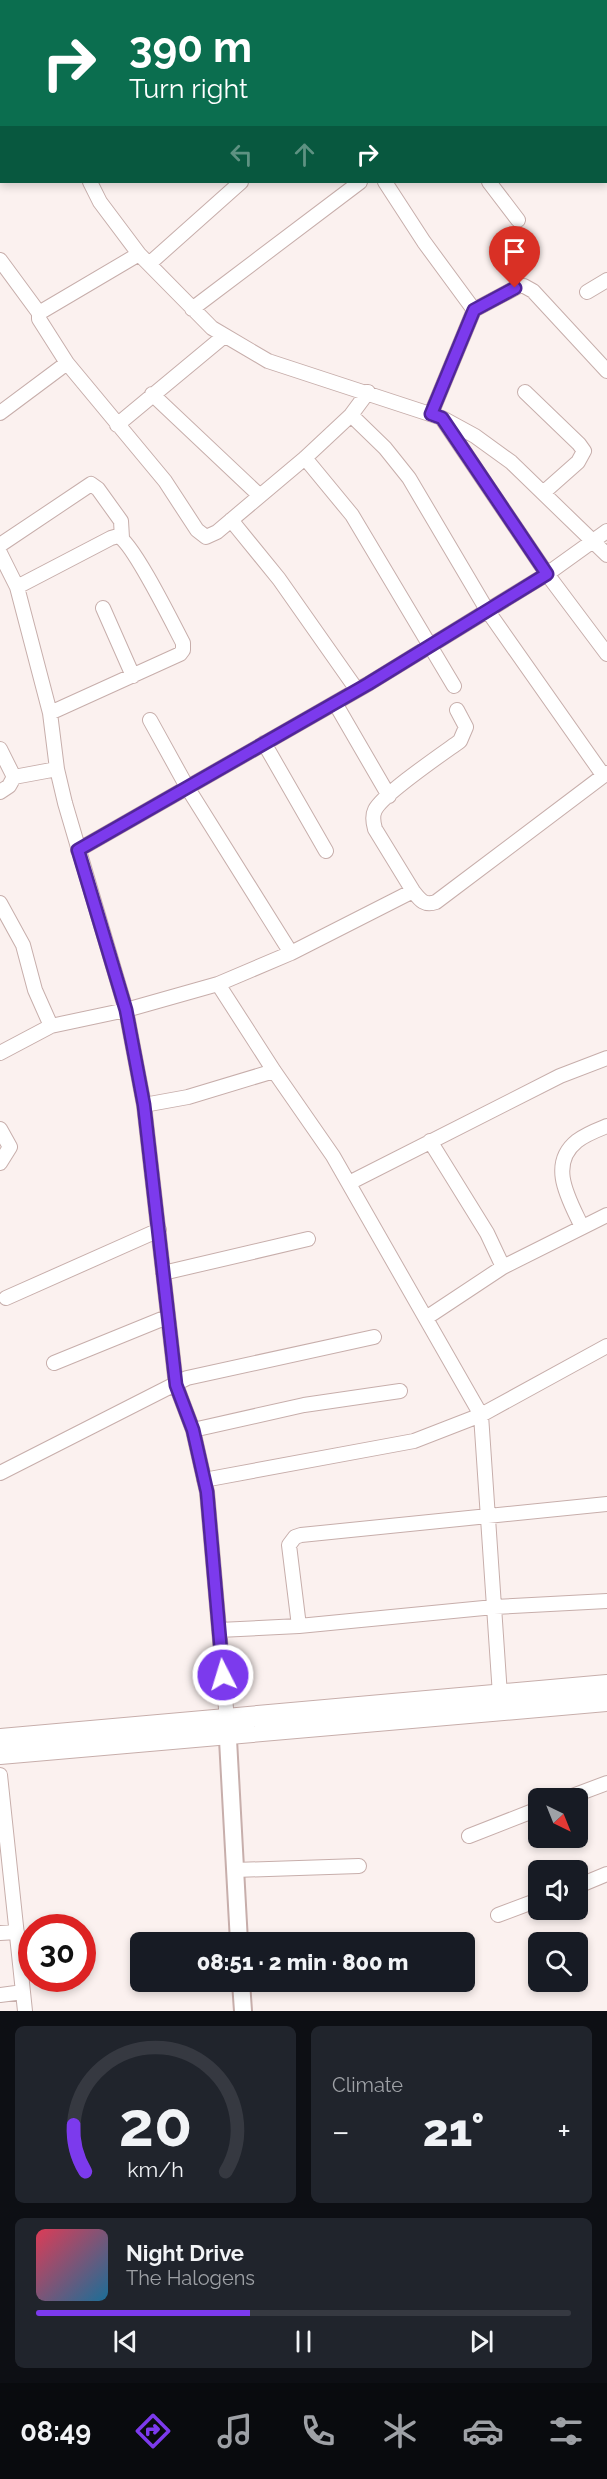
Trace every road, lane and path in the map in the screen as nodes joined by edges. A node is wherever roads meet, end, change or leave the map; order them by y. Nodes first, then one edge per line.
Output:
1 (91, 183) edge
2 (241, 183) edge
3 (359, 183) edge
4 (386, 183) edge
5 (490, 183) edge
6 (518, 220) dead end
7 (139, 254) junction
8 (149, 264) junction
9 (1, 265) edge
10 (607, 280) edge
11 (587, 292) dead end
12 (192, 309) junction
13 (474, 310) junction
14 (39, 313) junction
15 (224, 337) junction
16 (67, 363) junction
17 (607, 371) edge
18 (368, 392) junction
19 (525, 392) dead end
20 (152, 394) junction
21 (0, 413) edge
22 (351, 415) junction
23 (436, 416) junction
24 (117, 425) junction
25 (305, 458) junction
26 (543, 493) junction
27 (259, 495) junction
28 (231, 520) junction
29 (607, 531) edge
30 (122, 538) junction
31 (592, 540) junction
32 (0, 545) edge
33 (0, 553) edge
34 (607, 555) edge
35 (547, 574) junction
36 (17, 587) junction
37 (103, 608) dead end
38 (487, 610) junction
39 (429, 646) junction
40 (607, 654) edge
41 (133, 676) junction
42 (454, 686) dead end
43 (357, 690) junction
44 (335, 703) junction
45 (456, 711) dead end
46 (50, 713) junction
47 (150, 720) dead end
48 (264, 743) junction
49 (0, 749) edge
50 (57, 769) junction
51 (605, 774) edge
52 (14, 777) junction
53 (187, 787) junction
54 (0, 792) edge
55 (388, 796) junction
56 (78, 850) junction
57 (326, 851) dead end
58 (413, 891) junction
59 (0, 903) edge
60 (291, 953) junction
61 (218, 984) junction
62 (126, 1010) junction
63 (51, 1026) junction
64 (0, 1053) edge
65 (607, 1058) edge
66 (274, 1071) junction
67 (144, 1105) junction
68 (607, 1126) edge
69 (0, 1129) edge
70 (430, 1141) junction
71 (0, 1163) edge
72 (349, 1183) junction
73 (607, 1215) edge
74 (582, 1227) junction
75 (159, 1230) junction
76 (308, 1239) dead end
77 (503, 1267) junction
78 (163, 1273) junction
79 (6, 1298) dead end
80 (167, 1317) junction
81 (426, 1318) junction
82 (374, 1337) dead end
83 (607, 1346) edge
84 (54, 1363) dead end
85 (176, 1385) junction
86 (400, 1391) dead end
87 (482, 1415) junction
88 (193, 1430) junction
89 (0, 1473) edge
90 (204, 1480) junction
91 (607, 1504) edge
92 (488, 1515) junction
93 (607, 1601) edge
94 (494, 1607) junction
95 (299, 1626) junction
96 (219, 1630) junction
97 (607, 1685) edge
98 (500, 1695) junction
99 (607, 1701) edge
100 (227, 1727) junction
101 (0, 1739) edge
102 (0, 1754) edge
103 (0, 1774) edge
104 (607, 1783) edge
105 (588, 1790) edge
106 (528, 1813) edge
107 (469, 1836) dead end
108 (358, 1866) dead end
109 (5, 1868) edge
110 (235, 1870) junction
111 (607, 1874) edge
112 (588, 1882) edge
113 (528, 1904) edge
114 (498, 1915) dead end
115 (17, 1932) junction
116 (238, 1932) edge
117 (0, 1934) edge
118 (18, 1942) edge
119 (23, 1992) joint
120 (242, 1992) edge
121 (0, 1995) edge
122 (25, 2011) edge
123 (243, 2011) edge

1 - 7 street
2 - 8 street
3 - 12 street
4 - 13 street
5 - 6 street
7 - 8 street
7 - 14 street
8 - 12 street
9 - 14 street
10 - 11 street
12 - 15 street
13 - 17 street
13 - 23 street
14 - 16 street
15 - 18 street
15 - 20 street
16 - 21 street
16 - 24 street
18 - 22 street
18 - 23 street
19 - 26 street
20 - 24 street
20 - 27 street
22 - 25 street
22 - 38 street
23 - 26 street
23 - 35 street
24 - 28 street
25 - 27 street
25 - 39 street
26 - 31 street
27 - 28 street
28 - 43 street
29 - 31 street
30 - 32 street
30 - 36 street
30 - 41 street
31 - 34 street
31 - 35 street
33 - 36 street
35 - 38 street
35 - 40 street
36 - 46 street
37 - 41 street
38 - 39 street
38 - 51 street
39 - 42 street
39 - 43 street
41 - 46 street
43 - 44 street
44 - 48 street
44 - 55 street
45 - 55 street
46 - 50 street
47 - 53 street
48 - 53 street
48 - 57 street
49 - 52 street
50 - 52 street
50 - 56 street
51 - 58 street
52 - 54 street
53 - 56 street
53 - 60 street
55 - 58 street
56 - 62 street
58 - 60 street
59 - 63 street
60 - 61 street
61 - 62 street
61 - 66 street
62 - 63 street
62 - 67 street
63 - 64 street
65 - 70 street
66 - 67 street
66 - 72 street
67 - 75 street
68 - 74 street
69 - 71 street
70 - 72 street
70 - 77 street
72 - 81 street
73 - 74 street
74 - 77 street
75 - 78 street
75 - 79 street
76 - 78 street
77 - 81 street
78 - 80 street
80 - 84 street
80 - 85 street
81 - 87 street
82 - 85 street
83 - 87 street
85 - 88 street
85 - 89 street
86 - 88 street
87 - 90 street
87 - 92 street
88 - 90 street
90 - 96 street
91 - 92 street
92 - 94 street
92 - 95 street
93 - 94 street
94 - 95 street
94 - 98 street
95 - 96 street
96 - 100 street
97 - 98 main road
98 - 100 main road
99 - 100 main road
100 - 101 main road
100 - 102 main road
100 - 110 street
103 - 109 street
104 - 105 street
106 - 107 street
108 - 110 street
109 - 115 street
110 - 116 street
111 - 112 street
113 - 114 street
115 - 117 street
115 - 118 street
119 - 121 street
119 - 122 street
120 - 123 street

